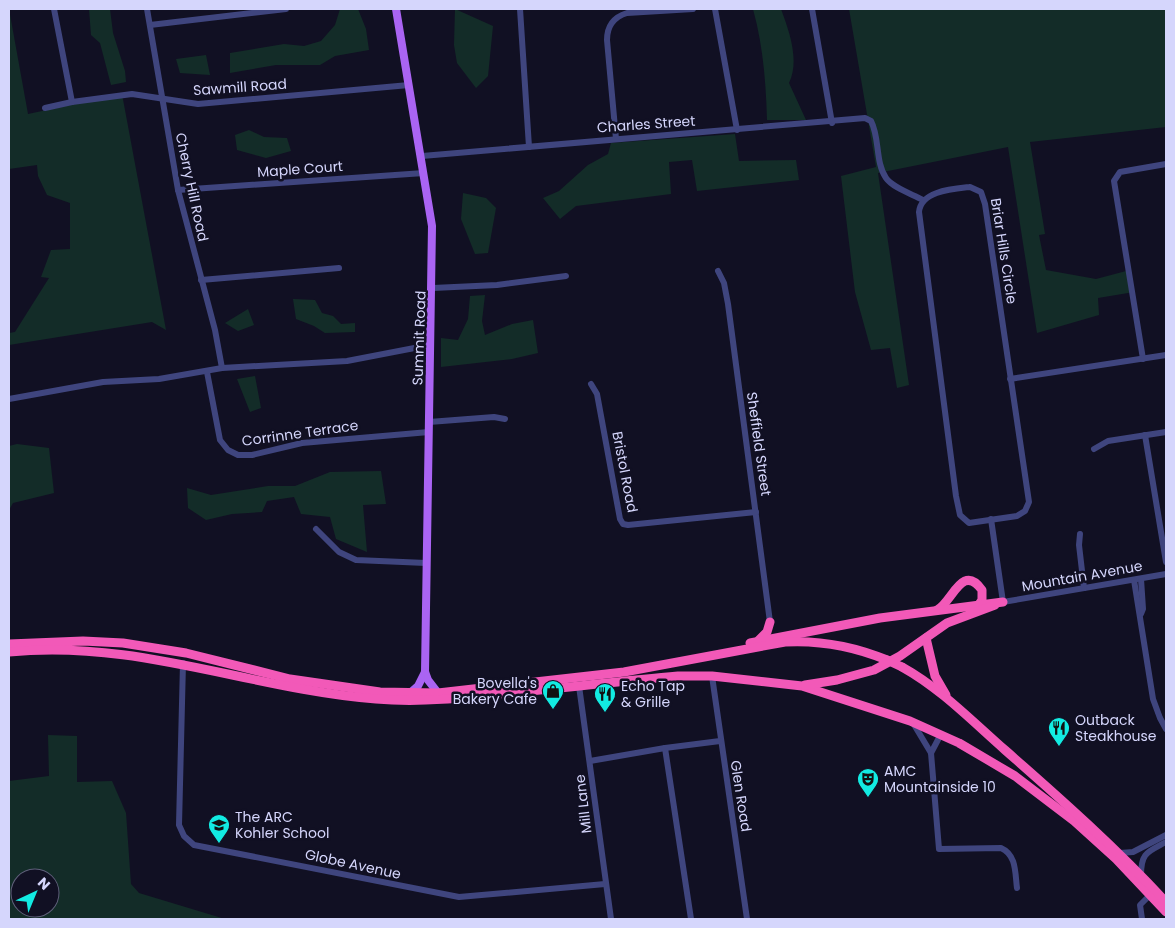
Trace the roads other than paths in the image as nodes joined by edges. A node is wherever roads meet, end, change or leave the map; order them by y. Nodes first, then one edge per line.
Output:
1 (54, 9) edge
2 (147, 9) edge
3 (286, 9) edge
4 (396, 9) edge
5 (520, 9) edge
6 (693, 9) edge
7 (715, 9) edge
8 (812, 9) edge
9 (150, 25) junction
10 (409, 85) junction
11 (162, 100) junction
12 (72, 102) junction
13 (45, 108) dead end
14 (832, 123) junction
15 (737, 130) junction
16 (616, 139) junction
17 (529, 147) junction
18 (422, 156) junction
19 (1166, 164) edge
20 (424, 172) junction
21 (178, 190) junction
22 (923, 200) junction
23 (339, 268) dead end
24 (718, 271) dead end
25 (566, 276) dead end
26 (201, 280) junction
27 (432, 288) junction
28 (430, 345) junction
29 (1166, 355) edge
30 (1142, 360) junction
31 (222, 368) junction
32 (207, 372) junction
33 (1010, 379) junction
34 (591, 384) dead end
35 (9, 399) edge
36 (505, 419) dead end
37 (429, 422) junction
38 (429, 432) junction
39 (1166, 432) edge
40 (1145, 435) junction
41 (1094, 448) dead end
42 (756, 512) junction
43 (991, 519) junction
44 (316, 528) dead end
45 (1080, 534) dead end
46 (1166, 562) edge
47 (426, 563) junction
48 (1166, 574) edge
49 (1141, 579) junction
50 (1134, 580) junction
51 (1084, 588) junction
52 (1003, 602) junction
53 (981, 603) junction
54 (932, 612) junction
55 (1141, 614) junction
56 (770, 622) junction
57 (947, 623) junction
58 (786, 635) junction
59 (926, 638) junction
60 (759, 640) junction
61 (9, 644) edge
62 (9, 652) edge
63 (700, 656) junction
64 (183, 663) junction
65 (426, 672) junction
66 (712, 676) junction
67 (579, 686) junction
68 (802, 686) junction
69 (410, 693) junction
70 (438, 693) junction
71 (954, 705) junction
72 (913, 723) junction
73 (1166, 728) edge
74 (941, 734) junction
75 (720, 741) junction
76 (665, 748) junction
77 (930, 753) junction
78 (590, 762) junction
79 (1166, 835) edge
80 (1166, 842) edge
81 (1120, 853) junction
82 (1141, 875) junction
83 (606, 884) junction
84 (1017, 888) dead end
85 (1150, 895) junction
86 (1166, 902) edge
87 (1166, 912) edge
88 (611, 919) edge
89 (691, 919) edge
90 (747, 919) edge
91 (1142, 919) edge

1 - 12 street
2 - 9 street, Cherry Hill Road
3 - 9 street
4 - 10 main road, Summit Road
5 - 17 street
6 - 16 street
7 - 15 street
8 - 14 street
9 - 11 street, Cherry Hill Road
10 - 11 street, Sawmill Road
10 - 18 main road, Summit Road
11 - 12 street, Sawmill Road
11 - 21 street, Cherry Hill Road
12 - 13 street, Sawmill Road
14 - 15 street, Charles Street
14 - 22 street, Charles Street
15 - 16 street, Charles Street
16 - 17 street, Charles Street
17 - 18 street, Charles Street
18 - 20 main road, Summit Road
19 - 30 street
20 - 21 street, Maple Court
20 - 27 main road, Summit Road
21 - 26 street, Cherry Hill Road
22 - 33 street, Briar Hills Circle
22 - 43 street, Briar Hills Circle
23 - 26 street
24 - 42 street, Sheffield Street
25 - 27 street
26 - 31 street, Cherry Hill Road
27 - 28 main road, Summit Road
28 - 31 street
28 - 37 main road, Summit Road
29 - 30 street
30 - 33 street
31 - 32 street
32 - 35 street
32 - 38 street, Corrinne Terrace
33 - 43 street, Briar Hills Circle
34 - 42 street, Bristol Road
36 - 37 street
37 - 38 main road, Summit Road
38 - 47 main road, Summit Road
39 - 40 street
40 - 41 street
40 - 46 street
42 - 56 street, Sheffield Street
43 - 52 street
44 - 47 street
45 - 51 street
47 - 65 main road, Summit Road
48 - 49 street, Mountain Avenue
49 - 50 street, Mountain Avenue
49 - 55 street
50 - 51 street, Mountain Avenue
50 - 55 street
51 - 52 street, Mountain Avenue
52 - 53 highway
52 - 57 highway
53 - 54 highway
53 - 54 highway
53 - 57 highway
54 - 58 highway
55 - 73 street
56 - 58 highway
56 - 60 highway
57 - 59 highway
58 - 60 highway
59 - 68 highway
59 - 71 highway
60 - 63 highway
61 - 69 highway
62 - 64 highway
63 - 70 highway
63 - 71 highway, bridge
64 - 67 highway
64 - 83 street, Globe Avenue
65 - 69 main road
65 - 70 main road, Summit Road
66 - 67 highway
66 - 68 highway
66 - 75 street, Glen Road
67 - 78 street, Mill Lane
68 - 72 highway
69 - 70 highway
71 - 81 highway
72 - 74 highway
72 - 77 street
74 - 77 street
74 - 85 highway
75 - 76 street
75 - 90 street, Glen Road
76 - 78 street
76 - 89 street
77 - 84 street
78 - 83 street, Mill Lane
79 - 81 street
80 - 82 street
81 - 82 highway
82 - 86 highway
83 - 88 street, Mill Lane
85 - 87 highway
85 - 91 street

